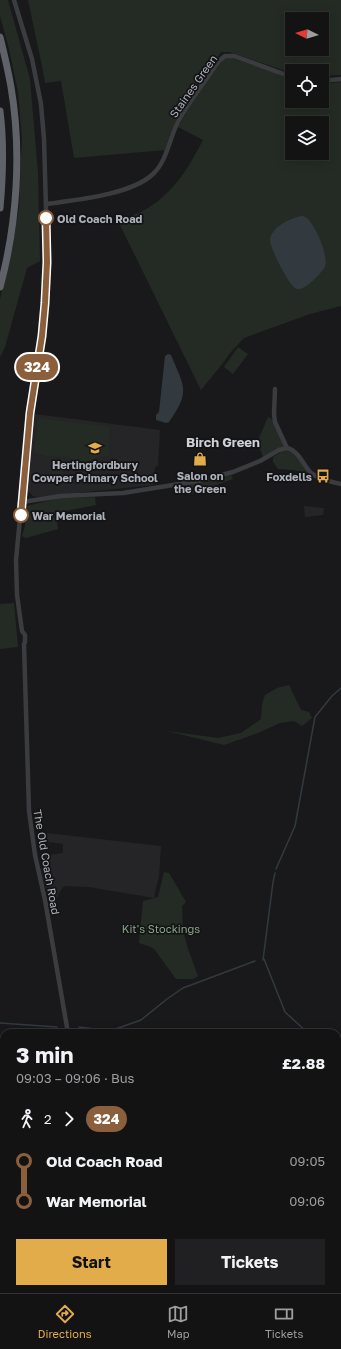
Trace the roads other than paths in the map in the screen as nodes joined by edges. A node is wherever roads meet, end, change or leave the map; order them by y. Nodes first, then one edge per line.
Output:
1 (14, 0) edge
2 (0, 37) edge
3 (285, 74) edge
4 (341, 79) edge
5 (329, 80) edge
6 (0, 111) edge
7 (46, 204) junction
8 (0, 208) edge
9 (0, 287) edge
10 (275, 389) dead end
11 (287, 448) junction
12 (341, 484) edge
13 (22, 502) junction
14 (67, 1029) edge

1 - 7 street, The Old Coach Road
2 - 9 highway
3 - 7 street, Staines Green
4 - 5 street
6 - 8 highway
7 - 13 street, The Old Coach Road
10 - 11 street
11 - 12 street
11 - 13 street
13 - 14 street, The Old Coach Road

